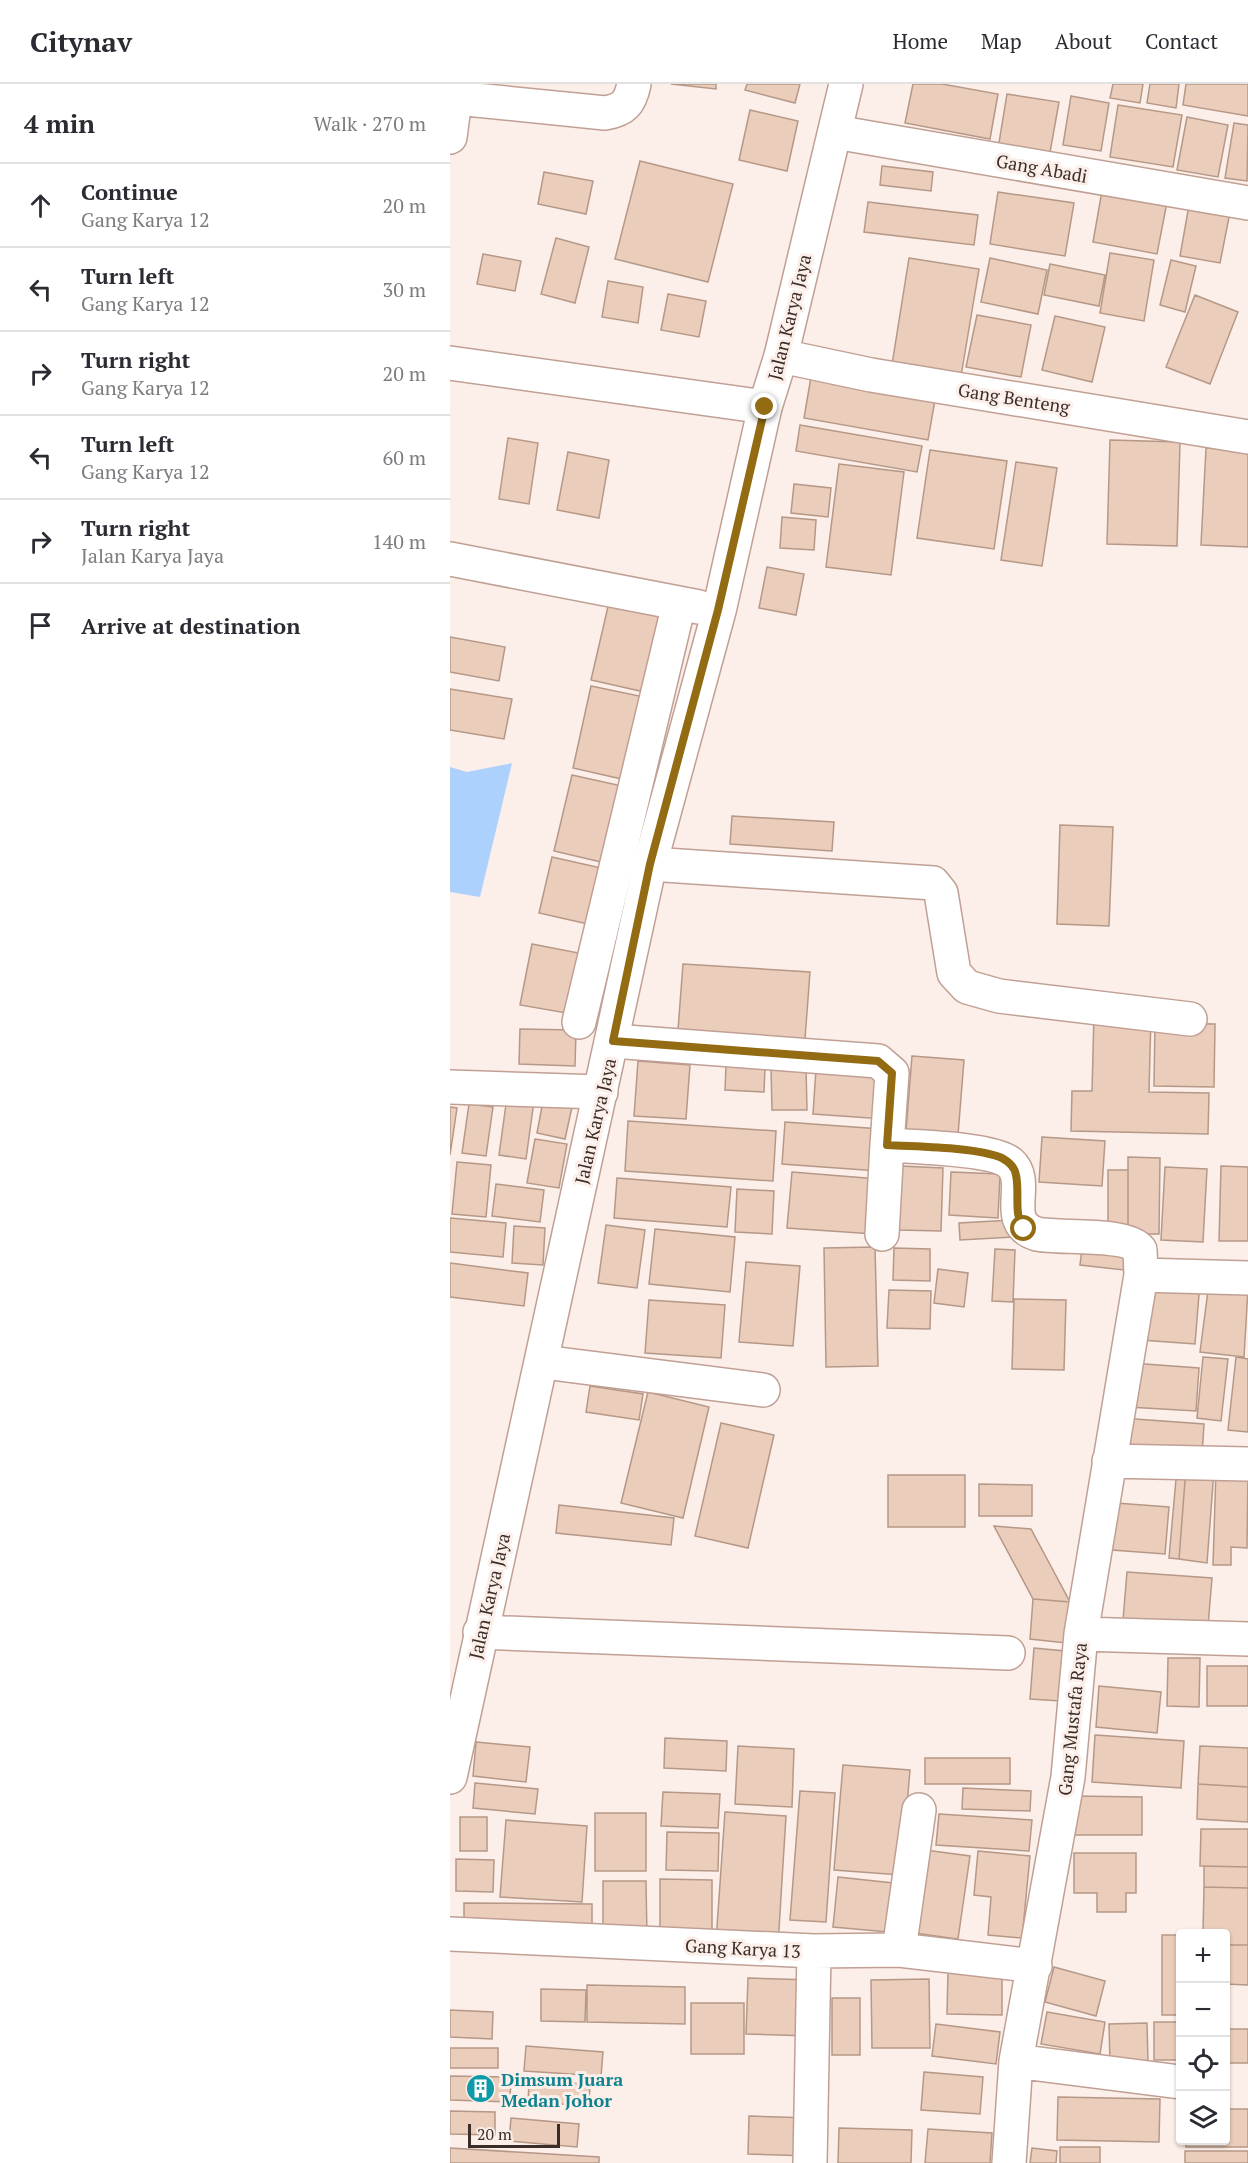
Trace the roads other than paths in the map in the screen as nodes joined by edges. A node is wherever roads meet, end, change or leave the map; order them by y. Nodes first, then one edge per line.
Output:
1 (634, 84) edge
2 (846, 84) edge
3 (457, 91) edge
4 (835, 132) junction
5 (450, 137) edge
6 (1248, 203) edge
7 (781, 356) junction
8 (450, 363) edge
9 (765, 407) junction
10 (1248, 437) edge
11 (450, 559) edge
12 (679, 604) junction
13 (718, 610) junction
14 (650, 864) junction
15 (1190, 1019) dead end
16 (579, 1022) dead end
17 (613, 1041) junction
18 (450, 1087) edge
19 (601, 1092) junction
20 (887, 1145) junction
21 (882, 1234) dead end
22 (1139, 1260) junction
23 (1248, 1278) edge
24 (543, 1362) junction
25 (764, 1390) dead end
26 (1109, 1461) junction
27 (1248, 1464) edge
28 (480, 1632) junction
29 (1081, 1634) junction
30 (1248, 1639) edge
31 (1008, 1653) dead end
32 (450, 1777) edge
33 (918, 1810) dead end
34 (450, 1934) edge
35 (899, 1950) junction
36 (814, 1951) junction
37 (1035, 1966) junction
38 (1016, 2061) junction
39 (1176, 2081) edge
40 (810, 2163) edge
41 (1009, 2163) edge

1 - 3 street
2 - 4 street, Jalan Karya Jaya
3 - 5 street
4 - 6 street, Gang Abadi
4 - 7 street, Jalan Karya Jaya
7 - 9 street, Jalan Karya Jaya
7 - 10 street, Gang Benteng
8 - 9 street
9 - 13 street, Jalan Karya Jaya
11 - 12 street
12 - 13 street
12 - 16 street
13 - 14 street, Jalan Karya Jaya
14 - 15 street
14 - 17 street, Jalan Karya Jaya
17 - 19 street, Jalan Karya Jaya
17 - 20 street
18 - 19 street
19 - 24 street, Jalan Karya Jaya
20 - 21 street
20 - 22 street
22 - 23 street
22 - 26 street, Gang Mustafa Raya
24 - 25 street
24 - 28 street, Jalan Karya Jaya
26 - 27 street
26 - 29 street, Gang Mustafa Raya
28 - 31 street
28 - 32 street, Jalan Karya Jaya
29 - 30 street
29 - 37 street, Gang Mustafa Raya
33 - 35 street
34 - 36 street, Gang Karya 13
35 - 36 street, Gang Karya 13
35 - 37 street, Gang Karya 13
36 - 40 street
37 - 38 street, Gang Mustafa Raya
38 - 39 street
38 - 41 street, Gang Mustafa Raya

